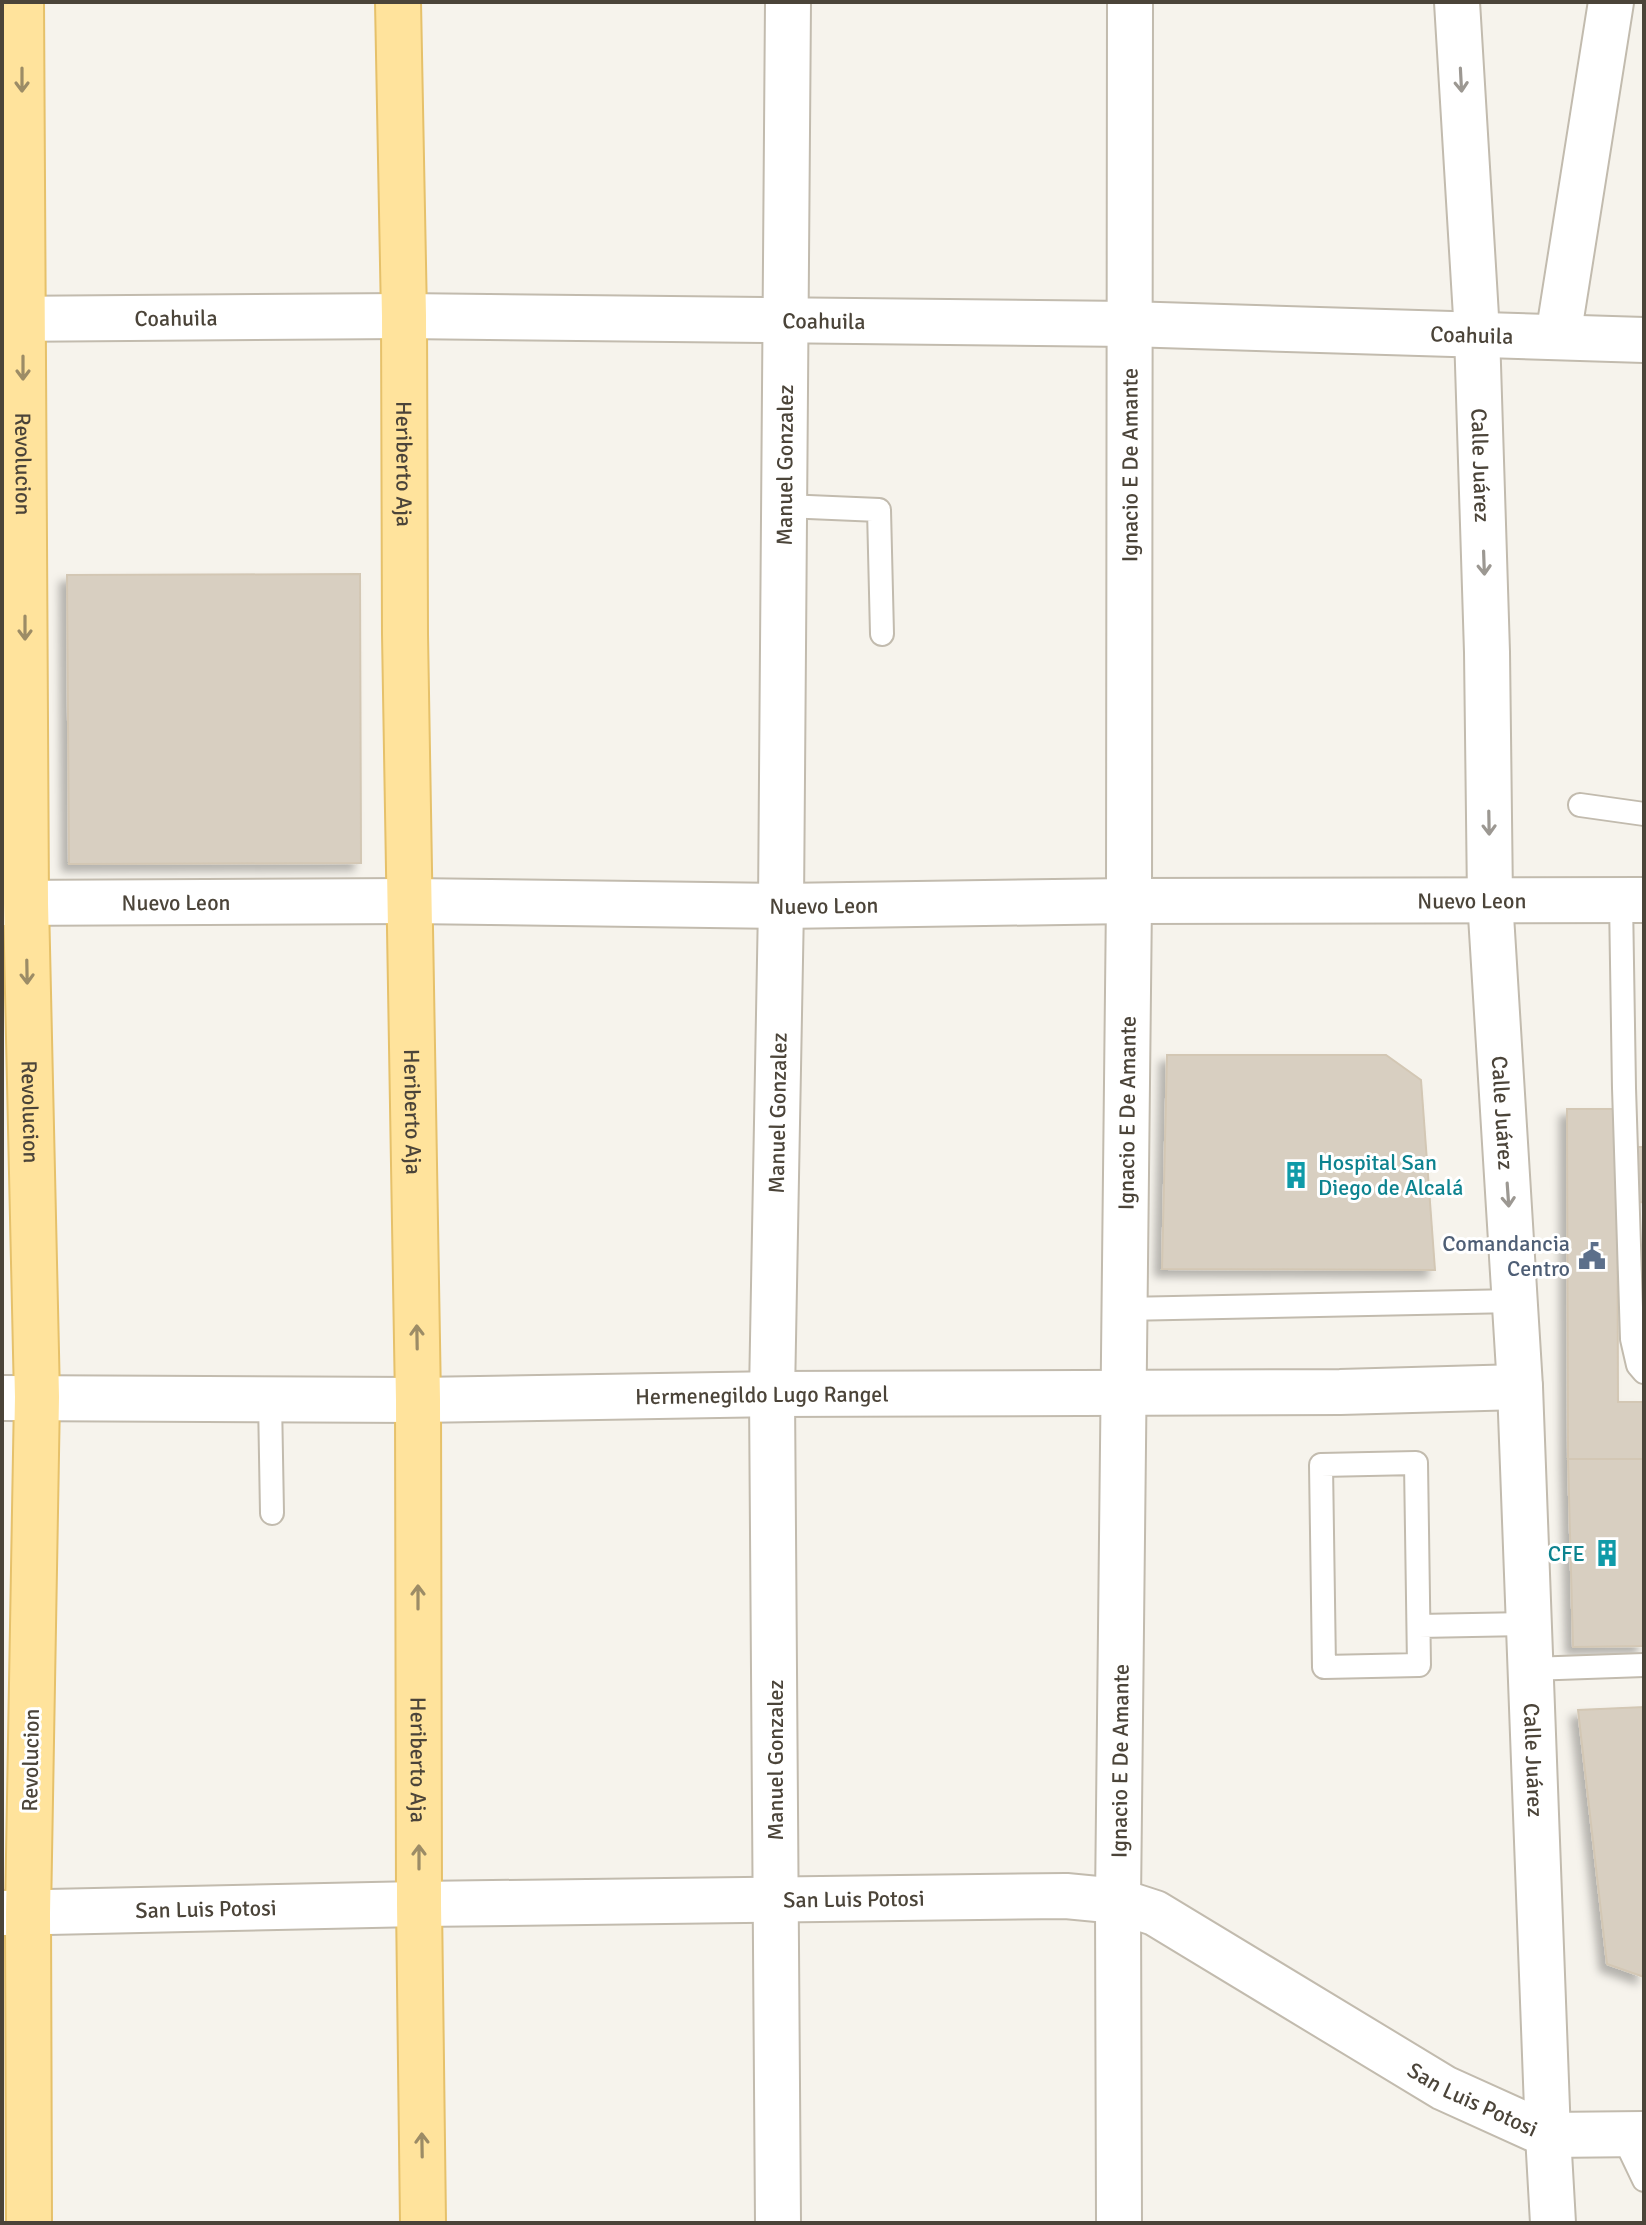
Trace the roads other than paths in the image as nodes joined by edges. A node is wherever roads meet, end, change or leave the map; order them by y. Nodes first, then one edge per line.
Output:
1 (21, 2) edge
2 (398, 2) edge
3 (788, 2) edge
4 (1130, 2) edge
5 (1457, 2) edge
6 (1611, 2) edge
7 (404, 316) junction
8 (12, 319) edge
9 (787, 322) junction
10 (1128, 324) junction
11 (1477, 333) junction
12 (1558, 337) junction
13 (1644, 340) edge
14 (785, 506) junction
15 (882, 634) dead end
16 (1580, 805) dead end
17 (1644, 814) edge
18 (1490, 899) junction
19 (1633, 900) edge
20 (410, 901) junction
21 (1129, 901) junction
22 (14, 903) edge
23 (781, 906) junction
24 (1637, 1283) edge
25 (1515, 1301) junction
26 (1124, 1309) junction
27 (1644, 1372) edge
28 (1520, 1387) junction
29 (1123, 1392) junction
30 (772, 1394) junction
31 (19, 1397) edge
32 (270, 1400) junction
33 (418, 1400) junction
34 (272, 1513) dead end
35 (1528, 1624) junction
36 (1419, 1626) junction
37 (1644, 1665) edge
38 (1530, 1669) junction
39 (776, 1899) junction
40 (1118, 1901) junction
41 (419, 1904) junction
42 (15, 1913) edge
43 (1633, 2134) edge
44 (1548, 2135) junction
45 (1644, 2180) edge
46 (29, 2223) edge
47 (423, 2223) edge
48 (778, 2223) edge
49 (1119, 2223) edge
50 (1553, 2223) edge

1 -> 8 main road, Revolucion
2 - 7 main road, Heriberto Aja
3 - 9 street, Manuel Gonzalez
4 - 10 street, Ignacio E De Amante
5 -> 11 street, Calle Juárez
6 - 12 street
7 - 8 street, Coahuila
7 - 9 street, Coahuila
7 - 20 main road, Heriberto Aja
8 -> 22 main road, Revolucion
9 - 10 street, Coahuila
9 - 14 street, Manuel Gonzalez
10 - 11 street, Coahuila
10 - 21 street, Ignacio E De Amante
11 - 12 street, Coahuila
11 -> 18 street, Calle Juárez
12 - 13 street, Coahuila
14 - 15 lane
14 - 23 street, Manuel Gonzalez
16 - 17 lane
18 - 19 street, Nuevo Leon
18 - 21 street, Nuevo Leon
18 -> 25 street, Calle Juárez
19 - 24 lane
20 - 22 street, Nuevo Leon
20 - 23 street, Nuevo Leon
33 -> 20 main road, Heriberto Aja
21 - 23 street, Nuevo Leon
21 - 26 street, Ignacio E De Amante
22 -> 31 main road, Revolucion
23 - 30 street, Manuel Gonzalez
24 - 27 lane
25 - 26 lane
25 - 28 street, Calle Juárez
26 - 29 street, Ignacio E De Amante
28 - 29 street, Hermenegildo Lugo Rangel
28 - 35 street, Calle Juárez
29 - 30 street, Hermenegildo Lugo Rangel
29 - 40 street, Ignacio E De Amante
30 - 33 street, Hermenegildo Lugo Rangel
30 - 39 street, Manuel Gonzalez
31 - 32 street, Hermenegildo Lugo Rangel
31 - 42 main road, Revolucion
32 - 33 street, Hermenegildo Lugo Rangel
32 - 34 lane
41 -> 33 main road, Heriberto Aja
35 - 36 lane
35 - 38 street, Calle Juárez
36 - 36 lane
37 - 38 lane
38 - 44 street, Calle Juárez
39 - 40 street, San Luis Potosi
39 - 41 street, San Luis Potosi
39 - 48 street, Manuel Gonzalez
40 - 44 street, San Luis Potosi
40 - 49 street, Ignacio E De Amante
41 - 42 street, San Luis Potosi
47 -> 41 main road, Heriberto Aja
42 - 46 main road, Revolucion
43 - 44 street, San Luis Potosi
43 - 45 lane
44 - 50 street, Calle Juárez

